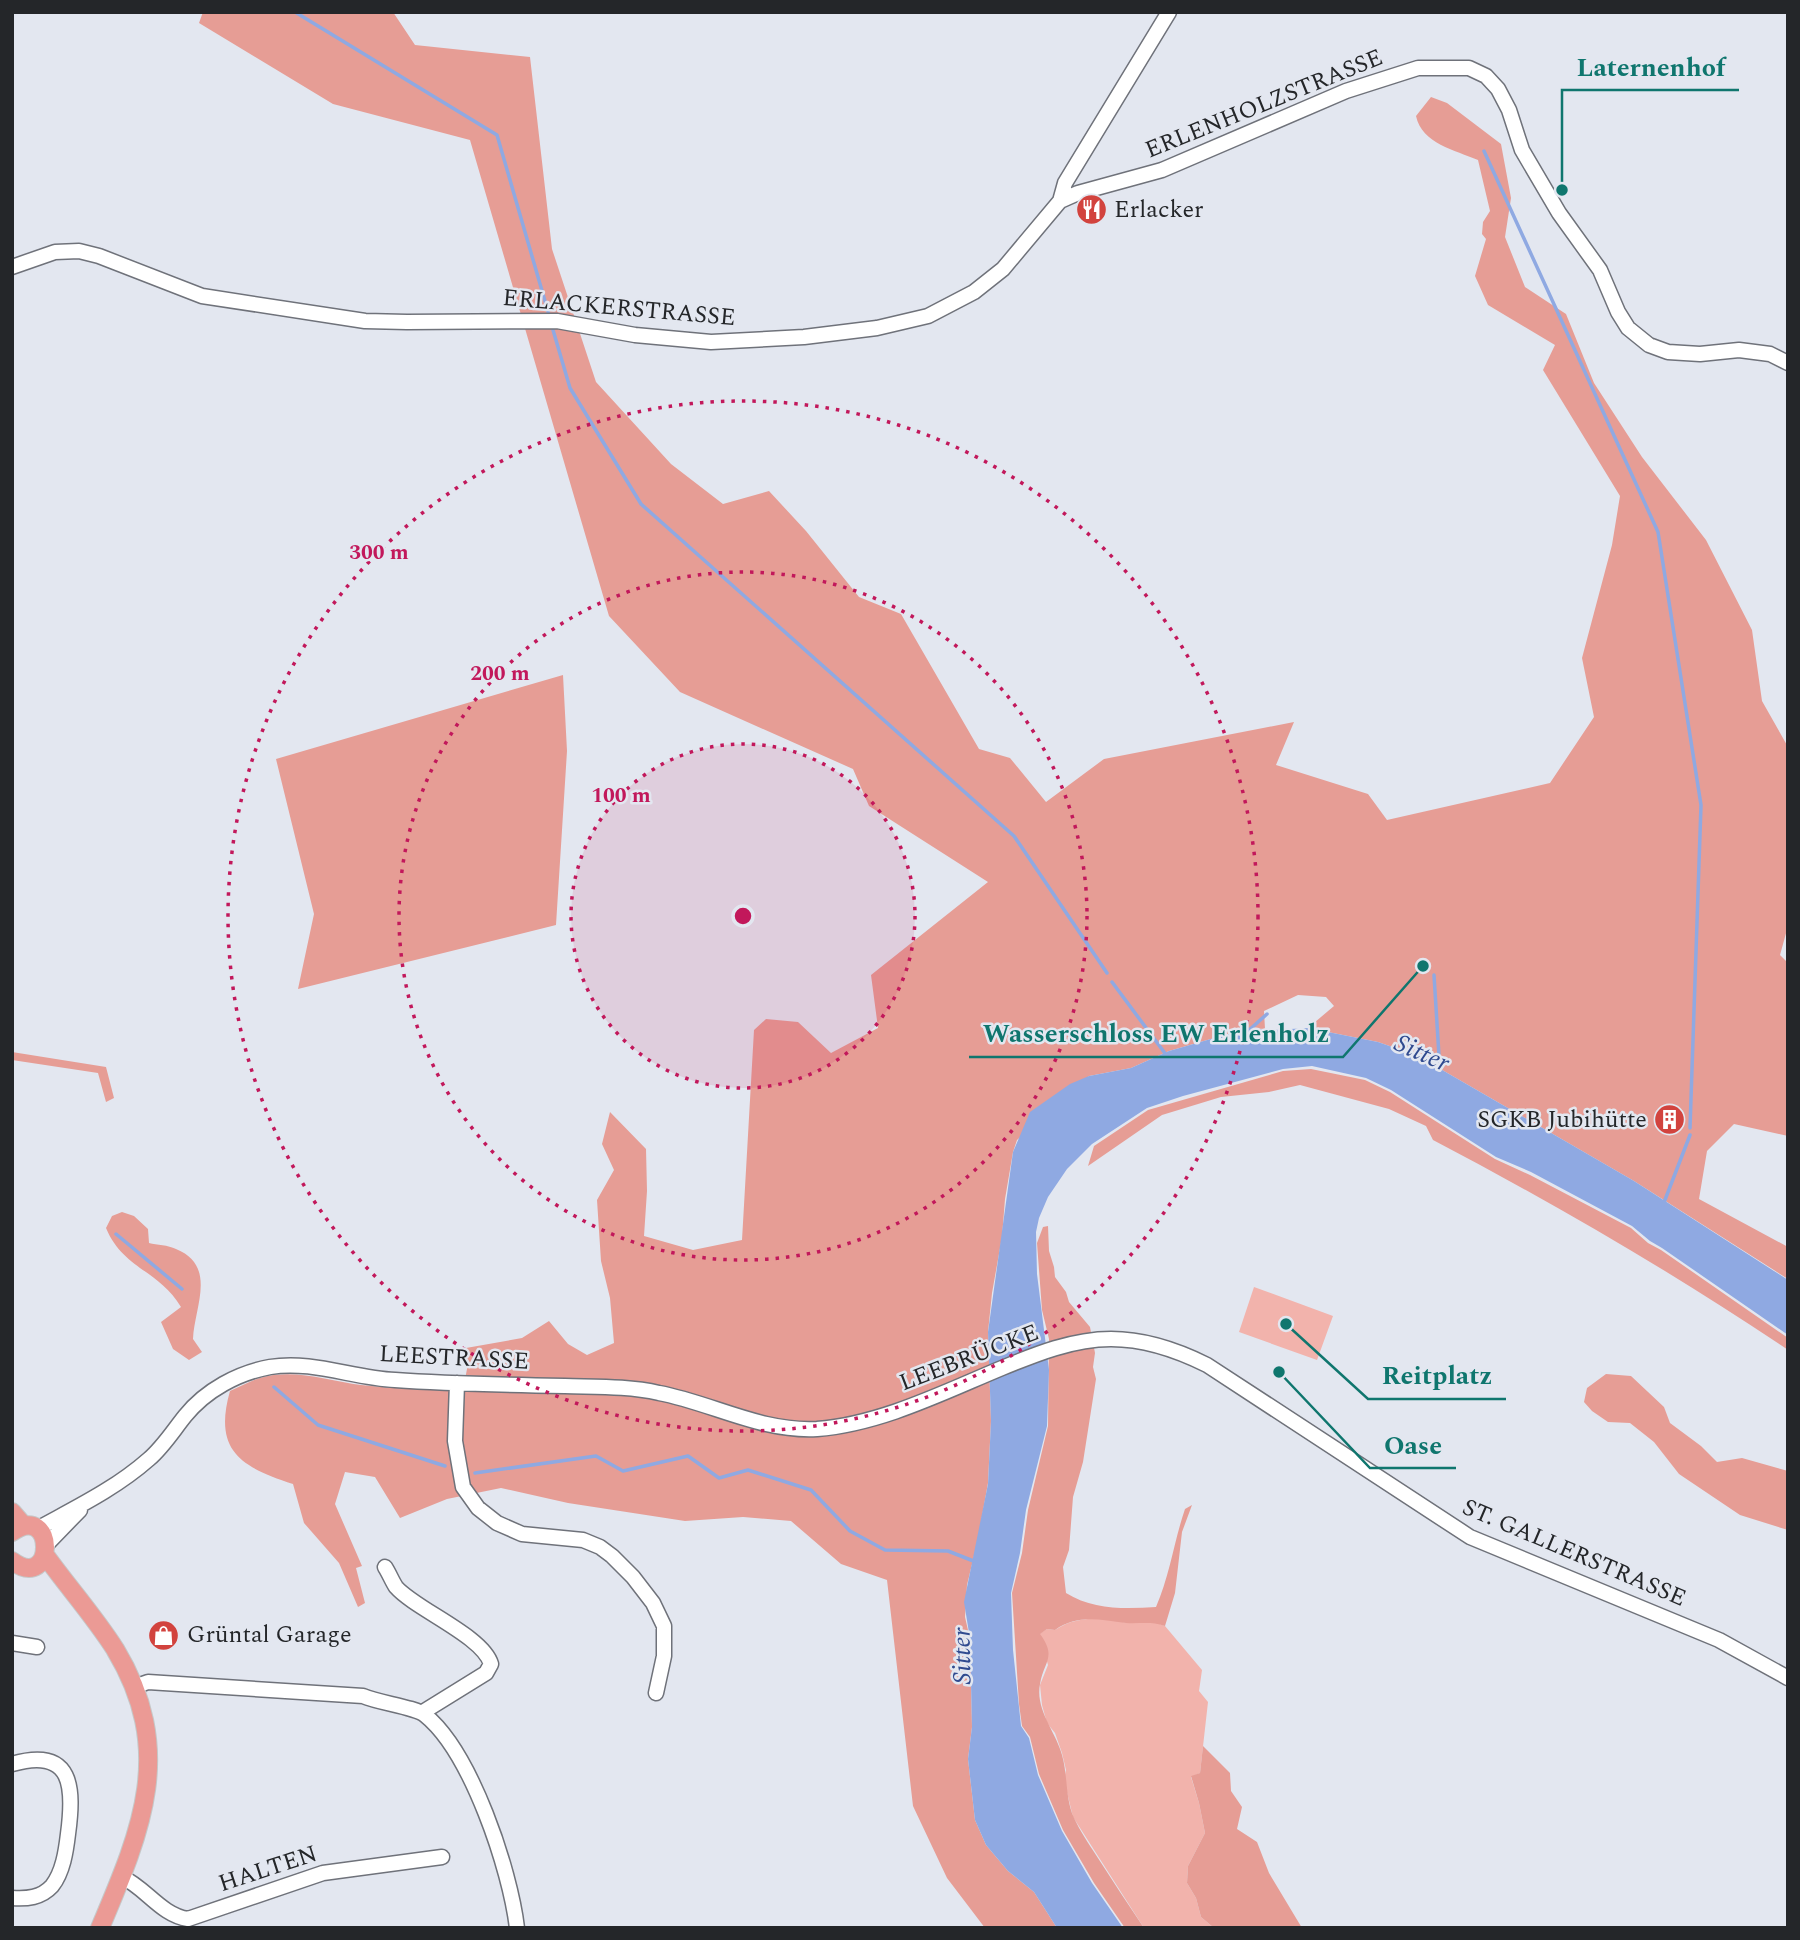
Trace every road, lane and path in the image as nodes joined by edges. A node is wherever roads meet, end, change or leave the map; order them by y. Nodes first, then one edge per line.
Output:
1 (1169, 12) edge
2 (1060, 201) junction
3 (12, 267) edge
4 (1788, 363) edge
5 (1088, 1341) joint
6 (457, 1383) junction
7 (867, 1420) joint
8 (30, 1533) edge
9 (17, 1564) edge
10 (385, 1567) dead end
11 (76, 1597) junction
12 (12, 1643) edge
13 (37, 1647) dead end
14 (1788, 1678) edge
15 (134, 1687) junction
16 (656, 1693) dead end
17 (423, 1713) junction
18 (12, 1764) edge
19 (442, 1857) dead end
20 (121, 1877) junction
21 (12, 1899) edge
22 (100, 1928) edge
23 (517, 1928) edge

1 - 2 street
2 - 3 street, ERLACKERSTRASSE
2 - 4 street, ERLENHOLZSTRASSE
5 - 7 street, LEEBRÜCKE
5 - 14 street, ST. GALLERSTRASSE
6 - 7 street, LEESTRASSE
6 - 8 street, LEESTRASSE
6 - 16 street
8 - 9 main road
8 - 11 main road
9 - 11 main road
10 - 17 street
11 - 15 main road
12 - 13 street
15 - 17 street
15 - 20 main road
17 - 23 street
18 - 21 street
19 - 20 street, HALTEN
20 - 22 main road

